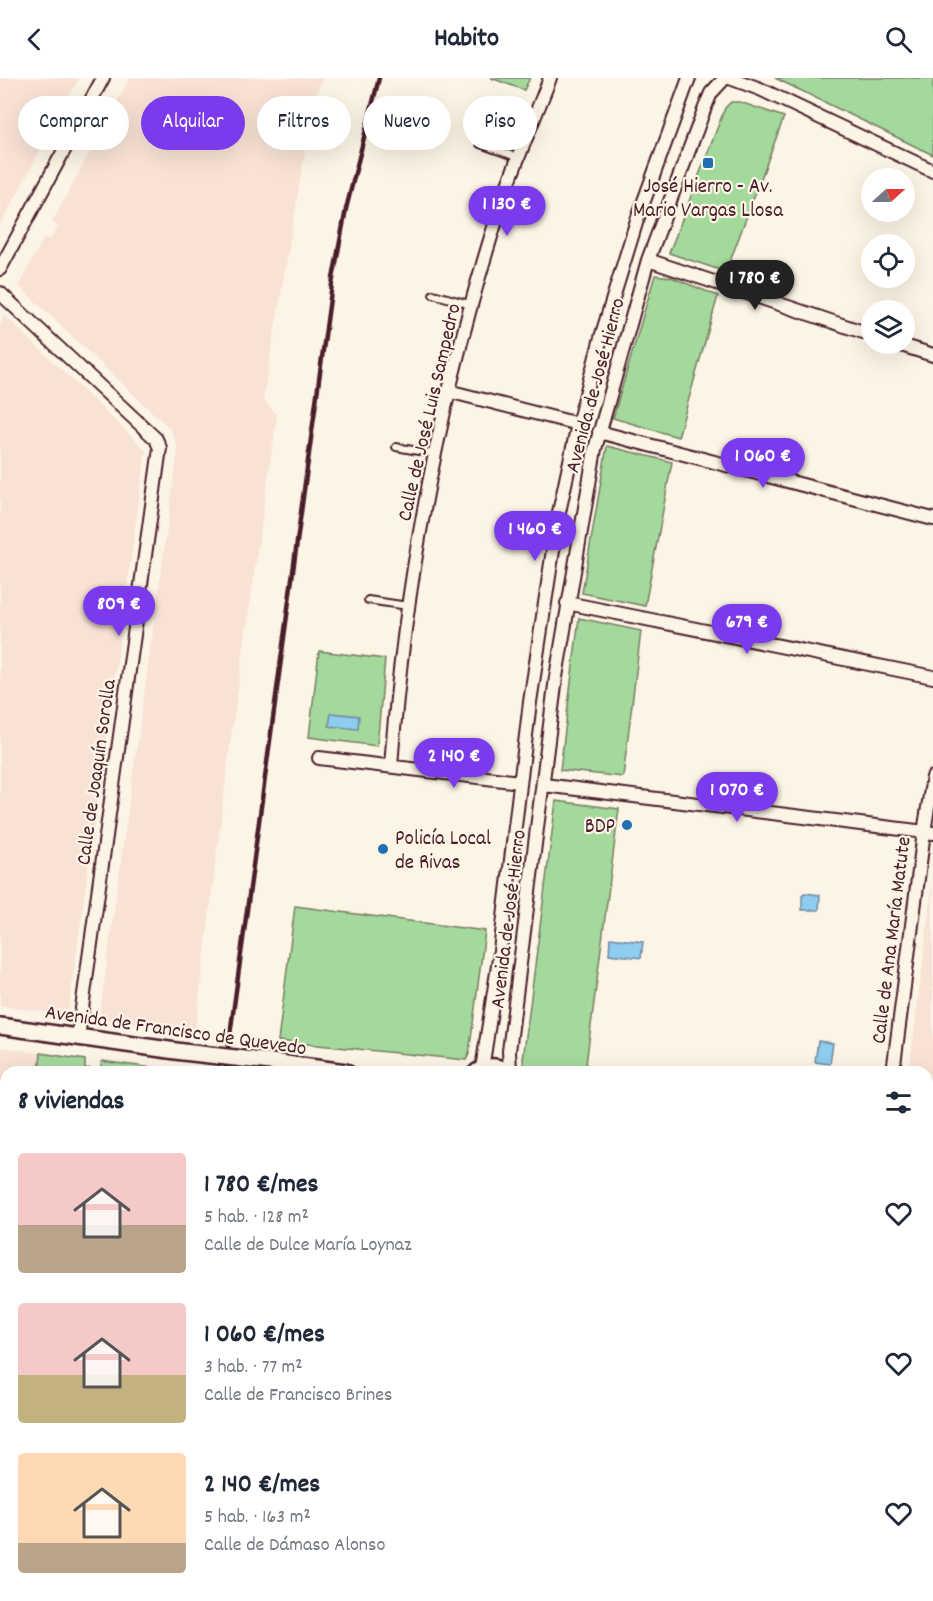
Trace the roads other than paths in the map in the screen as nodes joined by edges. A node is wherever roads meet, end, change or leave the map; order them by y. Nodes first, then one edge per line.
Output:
1 (103, 78) edge
2 (550, 78) edge
3 (689, 78) edge
4 (710, 78) edge
5 (727, 78) edge
6 (497, 150) edge
7 (519, 158) junction
8 (933, 171) edge
9 (648, 260) junction
10 (0, 269) edge
11 (0, 292) edge
12 (433, 294) dead end
13 (472, 305) junction
14 (861, 331) edge
15 (915, 350) edge
16 (933, 356) edge
17 (448, 391) junction
18 (578, 424) junction
19 (599, 432) junction
20 (396, 447) dead end
21 (435, 454) junction
22 (933, 519) edge
23 (368, 600) dead end
24 (567, 603) junction
25 (408, 606) junction
26 (933, 677) edge
27 (319, 758) dead end
28 (391, 766) junction
29 (933, 777) edge
30 (520, 782) junction
31 (544, 784) junction
32 (928, 832) edge
33 (0, 1026) edge
34 (78, 1037) junction
35 (301, 1066) edge
36 (480, 1066) edge
37 (509, 1066) edge
38 (894, 1066) edge

1 - 10 street
2 - 7 street, Calle de José Luis Sampedro
3 - 18 street, Avenida de José Hierro
4 - 5 street
5 - 8 street
5 - 9 street, Avenida de José Hierro
6 - 7 lane
7 - 13 street, Calle de José Luis Sampedro
9 - 14 street
9 - 19 street, Avenida de José Hierro
11 - 34 street, Calle de Joaquín Sorolla
12 - 13 lane
13 - 17 street, Calle de José Luis Sampedro
15 - 16 street
17 - 18 street
17 - 21 street, Calle de José Luis Sampedro
18 - 30 street, Avenida de José Hierro
19 - 22 street
19 - 24 street, Avenida de José Hierro
20 - 21 lane
21 - 25 street, Calle de José Luis Sampedro
23 - 25 lane
24 - 26 street
24 - 31 street, Avenida de José Hierro
25 - 28 street, Calle de José Luis Sampedro
27 - 28 street
28 - 30 street
29 - 32 street, Calle de Ana María Matute
30 - 36 street, Avenida de José Hierro
31 - 32 street
31 - 37 street, Avenida de José Hierro
32 - 38 street, Calle de Ana María Matute
33 - 34 street, Avenida de Francisco de Quevedo
34 - 35 street, Avenida de Francisco de Quevedo, bridge

